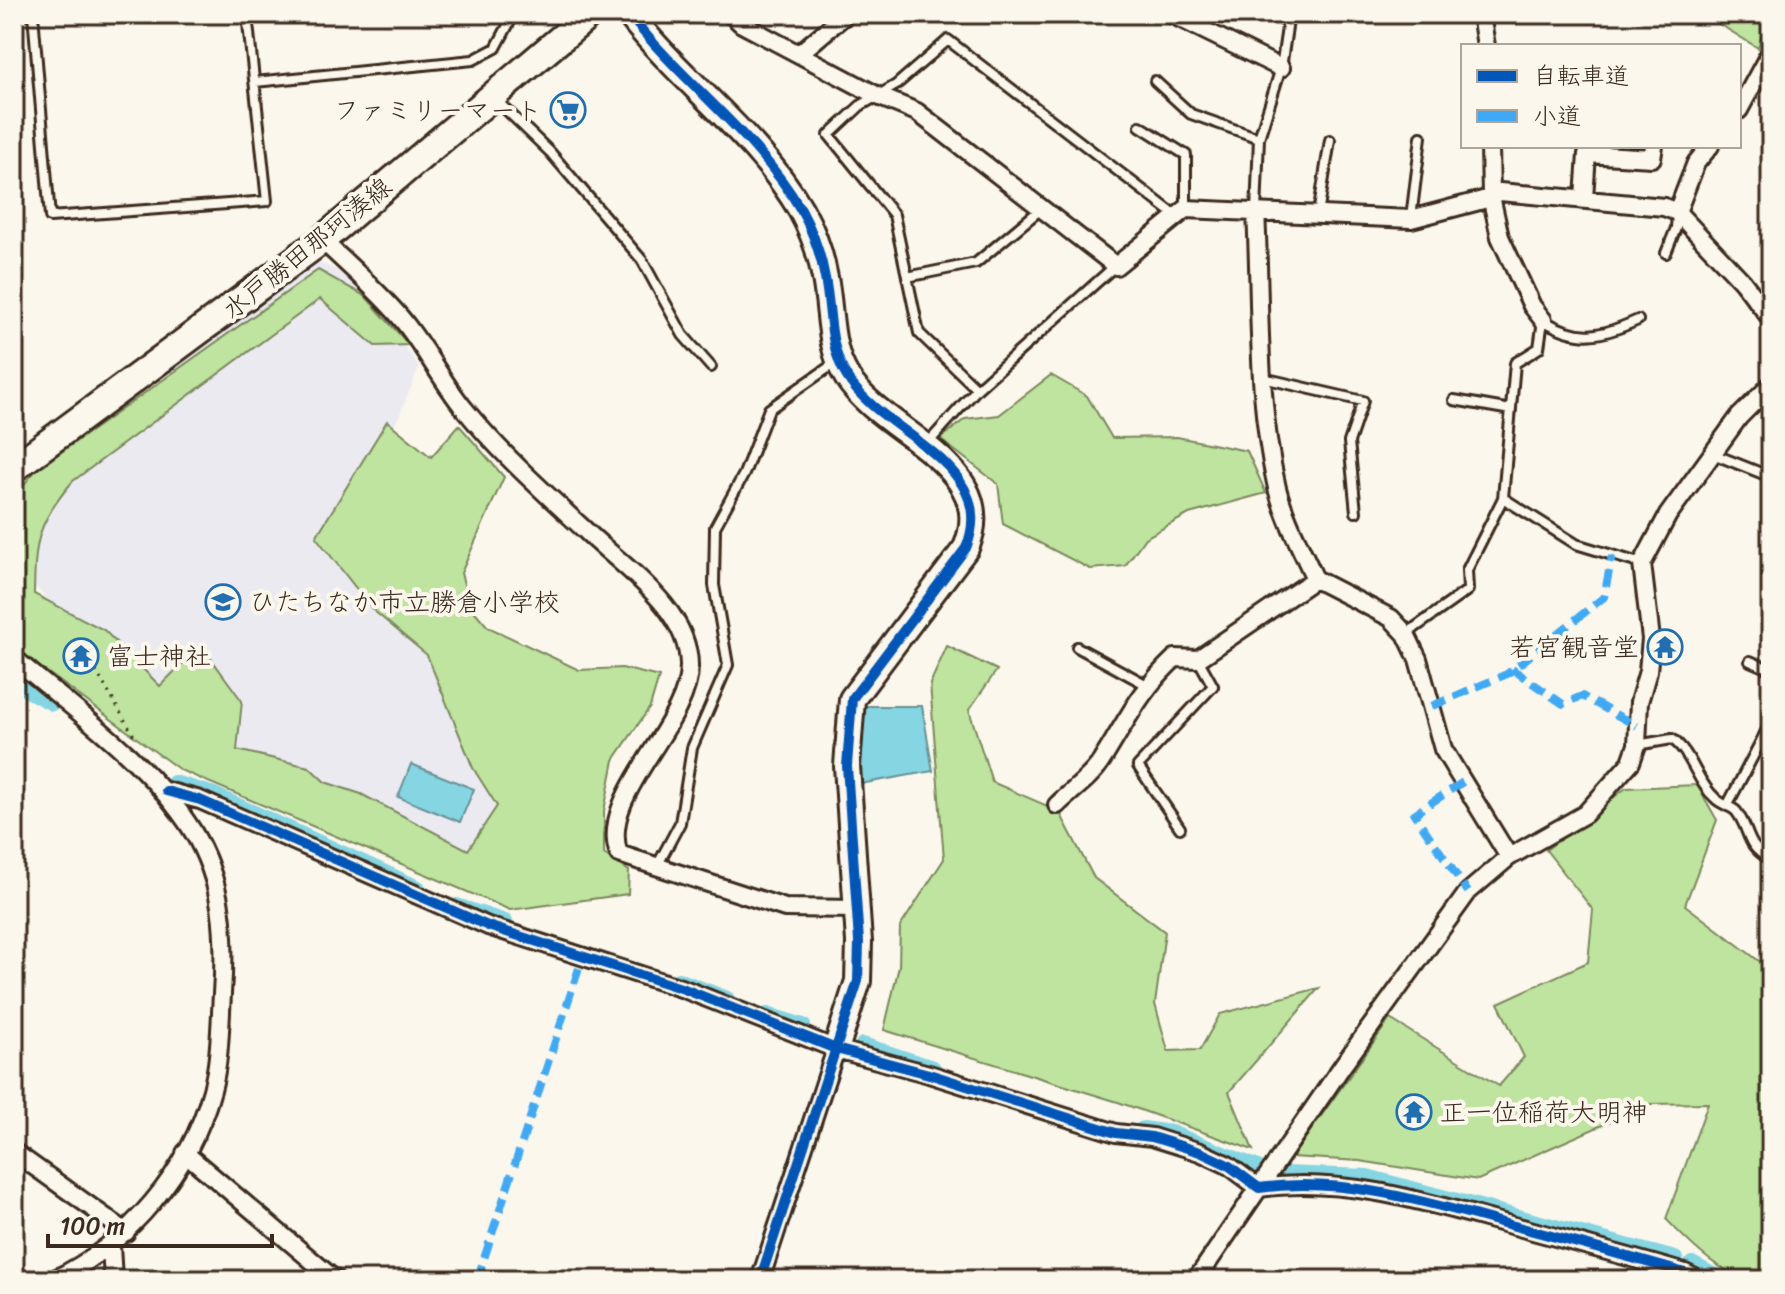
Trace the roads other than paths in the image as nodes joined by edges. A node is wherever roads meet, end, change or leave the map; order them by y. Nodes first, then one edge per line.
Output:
1 (33, 14) edge
2 (247, 14) edge
3 (514, 14) edge
4 (590, 14) edge
5 (629, 14) edge
6 (731, 14) edge
7 (846, 14) edge
8 (1171, 14) edge
9 (1273, 14) edge
10 (1481, 14) edge
11 (1288, 18) edge
12 (1486, 44) edge
13 (1771, 51) edge
14 (801, 52) junction
15 (1281, 68) junction
16 (1767, 75) edge
17 (1155, 81) dead end
18 (255, 82) junction
19 (1746, 85) edge
20 (491, 96) junction
21 (878, 96) junction
22 (1140, 126) dead end
23 (1421, 137) dead end
24 (1259, 138) junction
25 (1330, 140) dead end
26 (1490, 148) edge
27 (1654, 148) edge
28 (1708, 148) edge
29 (1491, 196) junction
30 (1584, 198) junction
31 (1041, 208) junction
32 (1181, 212) junction
33 (1256, 212) junction
34 (1677, 212) junction
35 (1318, 216) junction
36 (1411, 219) junction
37 (322, 240) junction
38 (1666, 253) dead end
39 (1116, 266) junction
40 (907, 277) junction
41 (1771, 319) edge
42 (1543, 320) junction
43 (1638, 320) dead end
44 (839, 360) junction
45 (711, 367) dead end
46 (1263, 378) junction
47 (1771, 385) edge
48 (977, 389) junction
49 (1454, 400) dead end
50 (1511, 410) junction
51 (925, 447) junction
52 (1713, 453) junction
53 (14, 468) edge
54 (1771, 477) edge
55 (1503, 498) junction
56 (1356, 512) dead end
57 (1642, 564) junction
58 (1315, 579) junction
59 (1406, 634) junction
60 (1077, 647) dead end
61 (14, 658) edge
62 (1198, 659) junction
63 (1750, 661) dead end
64 (1771, 670) edge
65 (1147, 685) junction
66 (1771, 722) edge
67 (1637, 745) junction
68 (166, 791) junction
69 (1057, 805) dead end
70 (1727, 806) junction
71 (1180, 828) dead end
72 (1509, 857) junction
73 (1771, 860) edge
74 (656, 868) junction
75 (857, 909) junction
76 (836, 1049) junction
77 (14, 1152) edge
78 (185, 1153) junction
79 (1259, 1188) junction
80 (126, 1232) junction
81 (111, 1246) junction
82 (1690, 1272) edge
83 (53, 1280) edge
84 (113, 1280) edge
85 (335, 1280) edge
86 (760, 1280) edge
87 (1196, 1280) edge

1 - 18 lane
2 - 18 lane
3 - 18 lane
4 - 20 main road, 水戸勝田那珂湊線
5 - 44 street
6 - 14 street
7 - 14 street
8 - 15 street
9 - 11 lane
10 - 12 street
11 - 15 lane
13 - 16 street
14 - 21 street
15 - 24 lane
16 - 19 street
17 - 24 lane
20 - 37 main road, 水戸勝田那珂湊線
20 - 45 lane
21 - 31 street
21 - 32 lane
21 - 40 lane
22 - 32 lane
23 - 36 lane
24 - 33 lane
25 - 35 lane
26 - 29 street
27 - 30 street
28 - 34 street
29 - 30 street
29 - 36 street
29 - 42 street
30 - 34 street
31 - 39 street
31 - 40 lane
32 - 33 street
32 - 39 street
33 - 35 street
33 - 46 street
34 - 38 lane
34 - 41 street
35 - 36 street
37 - 53 main road, 水戸勝田那珂湊線
37 - 74 street
39 - 48 lane
40 - 48 lane
42 - 43 lane
42 - 50 lane
44 - 51 street
44 - 74 lane
46 - 56 lane
46 - 58 street
47 - 52 street
48 - 51 lane
49 - 50 lane
50 - 55 lane
51 - 75 street
52 - 54 lane
52 - 57 street
55 - 57 lane
55 - 59 lane
57 - 67 street
58 - 59 street
58 - 62 street
59 - 72 street
60 - 65 lane
61 - 68 street
62 - 65 street
62 - 71 lane
63 - 64 lane
65 - 69 street
66 - 70 lane
67 - 70 lane
67 - 72 street
68 - 76 street
68 - 78 street
70 - 73 lane
72 - 79 street
74 - 75 street
75 - 76 street
76 - 79 street
76 - 86 street
77 - 80 street
78 - 80 street
78 - 85 street
79 - 82 street
79 - 87 street
80 - 81 street
81 - 83 street
81 - 84 street

